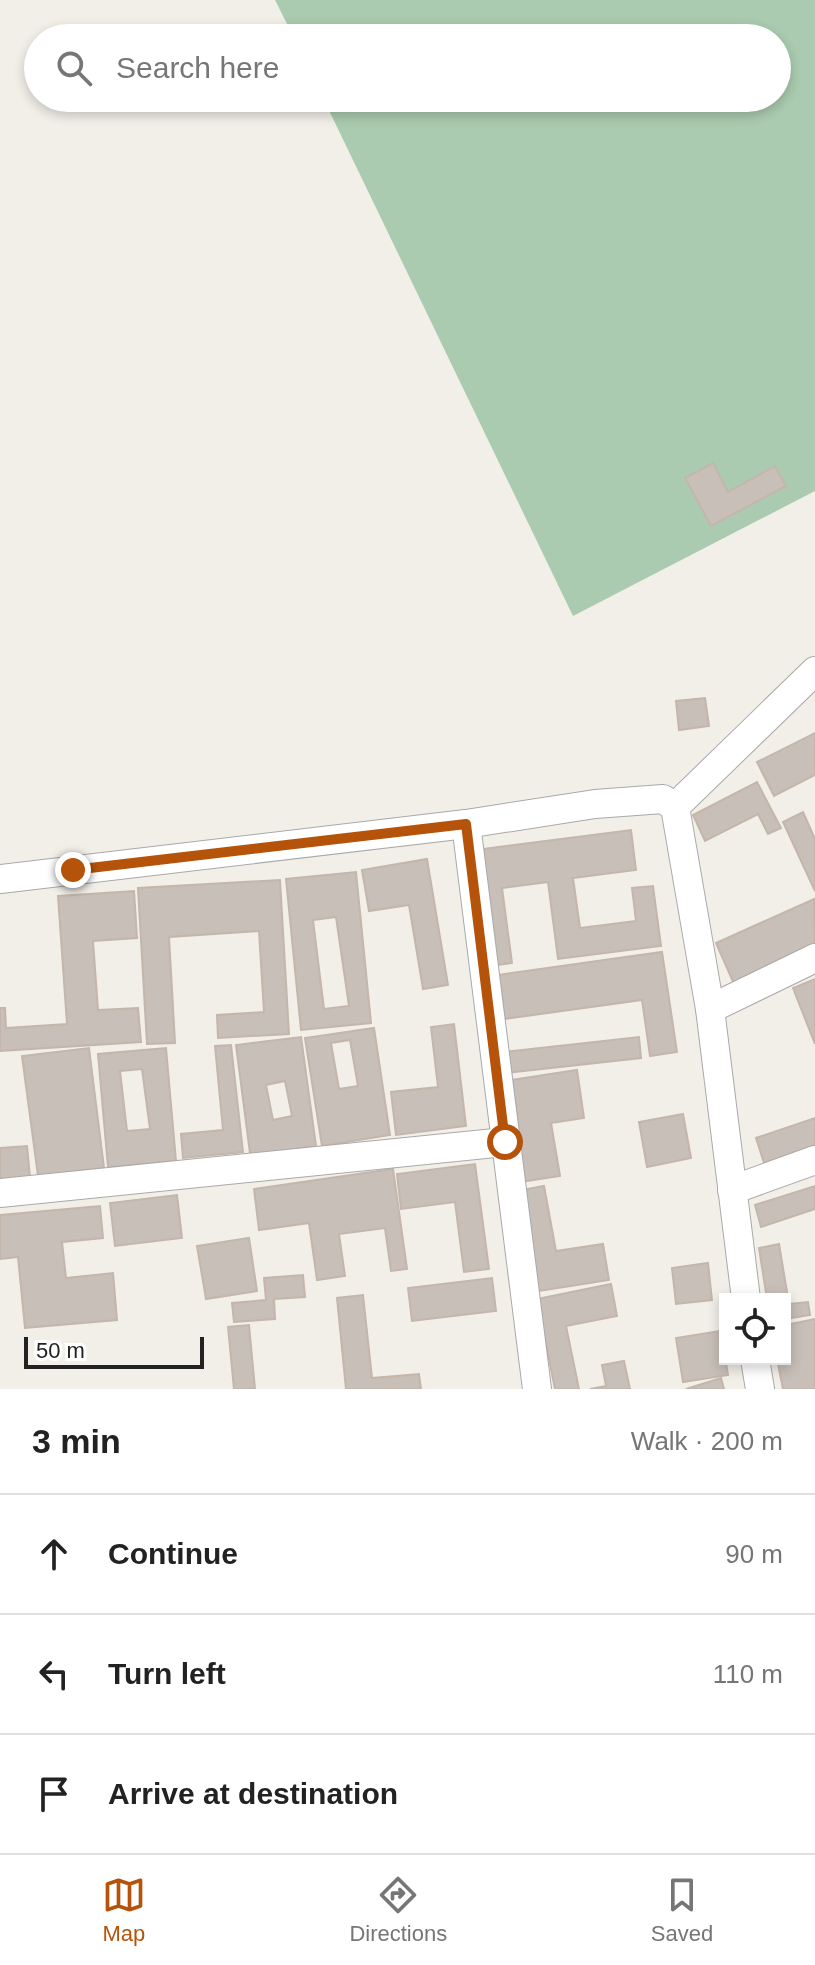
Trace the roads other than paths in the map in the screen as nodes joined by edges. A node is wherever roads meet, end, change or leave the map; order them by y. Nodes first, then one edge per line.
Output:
1 (815, 671) edge
2 (675, 807) junction
3 (466, 824) junction
4 (0, 879) edge
5 (815, 958) edge
6 (710, 1009) junction
7 (505, 1142) junction
8 (815, 1160) edge
9 (732, 1190) junction
10 (0, 1193) edge
11 (745, 1293) edge
12 (756, 1365) edge
13 (537, 1389) edge
14 (760, 1389) edge

1 - 2 street
2 - 3 street
2 - 6 street
3 - 4 street
3 - 7 street
5 - 6 street
6 - 9 street
7 - 10 street
7 - 13 street
8 - 9 street
9 - 11 street
12 - 14 street

